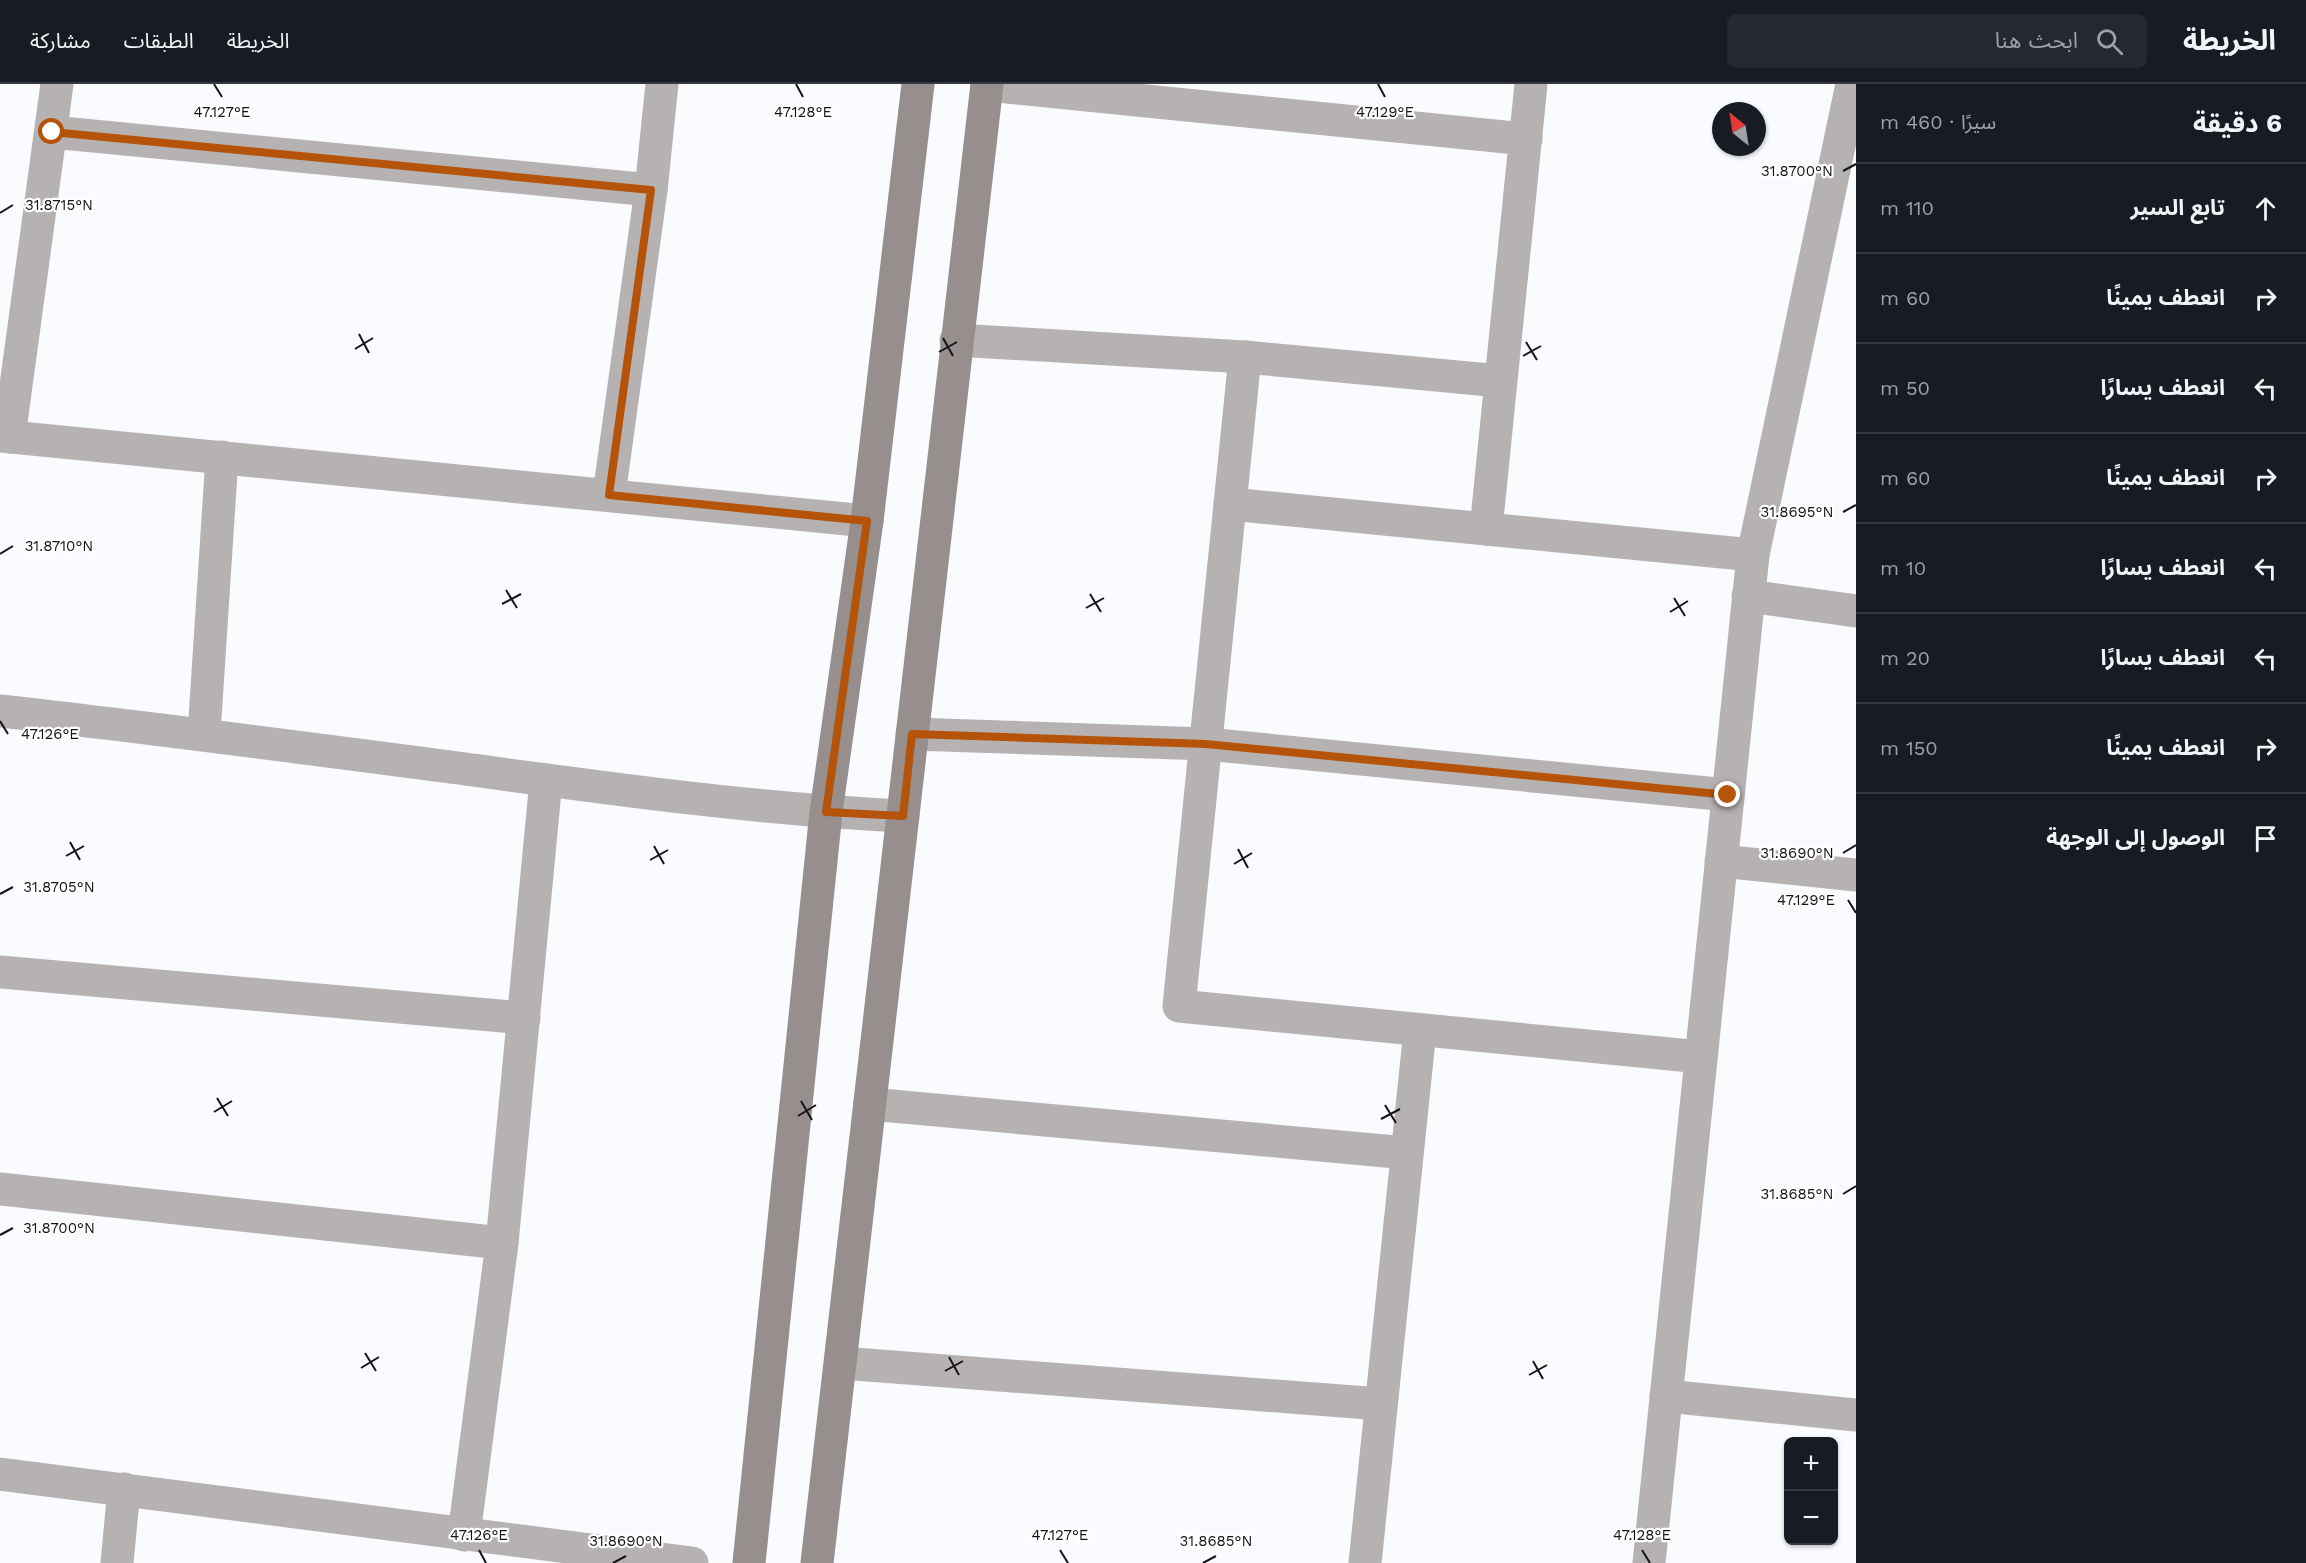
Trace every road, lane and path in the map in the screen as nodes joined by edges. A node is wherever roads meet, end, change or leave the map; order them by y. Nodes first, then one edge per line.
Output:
1 (57, 84) edge
2 (662, 84) edge
3 (918, 84) edge
4 (1531, 84) edge
5 (1852, 84) edge
6 (987, 85) edge
7 (52, 132) junction
8 (1526, 139) junction
9 (651, 190) junction
10 (956, 340) junction
11 (1245, 357) junction
12 (1500, 381) junction
13 (5, 436) edge
14 (222, 458) junction
15 (609, 495) junction
16 (1230, 504) junction
17 (867, 521) junction
18 (1485, 529) junction
19 (1753, 555) junction
20 (1748, 596) junction
21 (1856, 611) edge
22 (0, 711) edge
23 (204, 734) junction
24 (912, 734) junction
25 (1206, 744) junction
26 (546, 780) junction
27 (1728, 795) junction
28 (826, 812) junction
29 (903, 816) junction
30 (1721, 861) junction
31 (1856, 875) edge
32 (0, 972) edge
33 (524, 1018) junction
34 (1420, 1030) junction
35 (1701, 1057) junction
36 (870, 1104) junction
37 (1407, 1153) junction
38 (0, 1189) edge
39 (502, 1244) junction
40 (841, 1363) junction
41 (1666, 1396) junction
42 (1381, 1404) junction
43 (1856, 1415) edge
44 (0, 1474) edge
45 (124, 1489) junction
46 (464, 1535) junction
47 (117, 1563) edge
48 (692, 1563) edge
49 (748, 1563) edge
50 (817, 1563) edge
51 (1365, 1563) edge
52 (1649, 1563) edge

1 - 7 street
2 - 9 street
3 - 17 street
4 - 8 street
5 - 19 street
6 - 8 street
6 - 10 street
7 - 9 street
7 - 13 street
8 - 12 street
9 - 15 street
10 - 11 street
10 - 24 street
11 - 12 street
11 - 16 street
12 - 18 street
13 - 14 street
14 - 15 street
14 - 23 street
15 - 17 street
16 - 18 street
16 - 25 street
17 - 28 street
18 - 19 street
19 - 20 street
20 - 21 street
20 - 27 street
22 - 23 street
23 - 26 street
24 - 25 street
24 - 29 street
25 - 27 street
25 - 34 street
26 - 28 street
26 - 33 street
27 - 30 street
28 - 29 street
28 - 49 street
29 - 36 street
30 - 31 street
30 - 35 street
32 - 33 street
33 - 39 street
34 - 35 street
34 - 37 street
35 - 41 street
36 - 37 street
36 - 40 street
37 - 42 street
38 - 39 street
39 - 46 street
40 - 42 street
40 - 50 street
41 - 43 street
41 - 52 street
42 - 51 street
44 - 45 street
45 - 46 street
45 - 47 street
46 - 48 street

